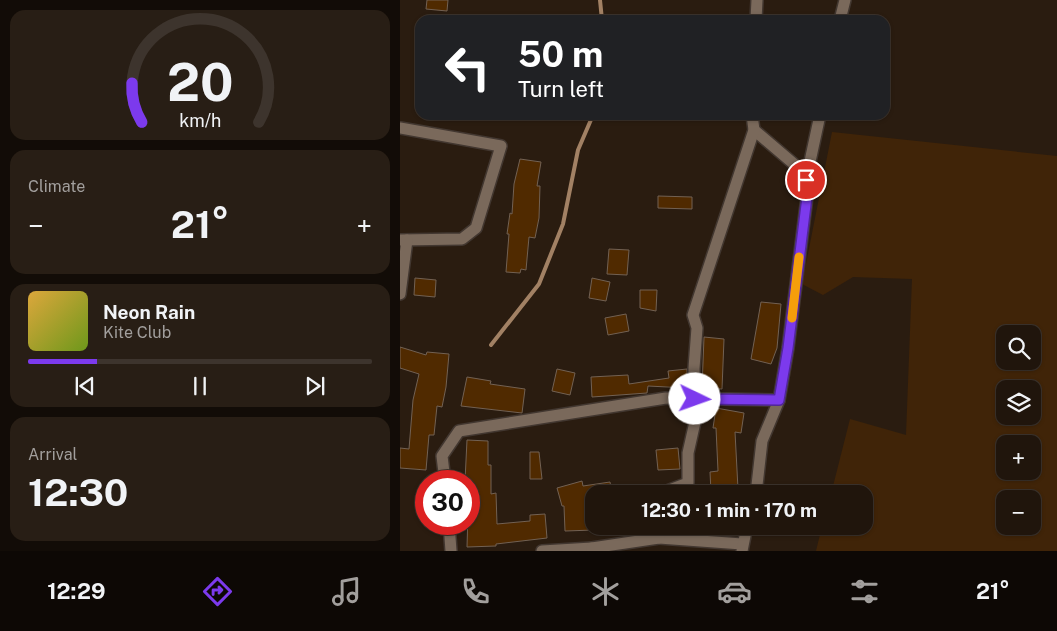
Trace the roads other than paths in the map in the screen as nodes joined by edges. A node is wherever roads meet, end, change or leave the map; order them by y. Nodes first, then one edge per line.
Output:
1 (757, 0) edge
2 (845, 0) edge
3 (756, 15) edge
4 (841, 15) edge
5 (753, 120) edge
6 (819, 120) edge
7 (400, 128) edge
8 (754, 130) junction
9 (806, 180) junction
10 (404, 240) edge
11 (400, 294) edge
12 (695, 399) junction
13 (779, 400) junction
14 (444, 470) edge
15 (683, 485) edge
16 (757, 485) edge
17 (450, 535) edge
18 (658, 535) edge
19 (745, 535) edge
20 (658, 538) junction
21 (742, 548) edge
22 (592, 549) edge
23 (452, 551) edge
24 (542, 551) edge

1 - 3 street
2 - 4 street
5 - 8 street
6 - 9 street
7 - 10 street
8 - 9 street
8 - 12 street
9 - 13 street
10 - 11 street
12 - 13 street
12 - 14 street
12 - 15 street
13 - 16 street
17 - 23 street
18 - 20 street
19 - 21 street
20 - 21 street
20 - 22 street
22 - 24 street

